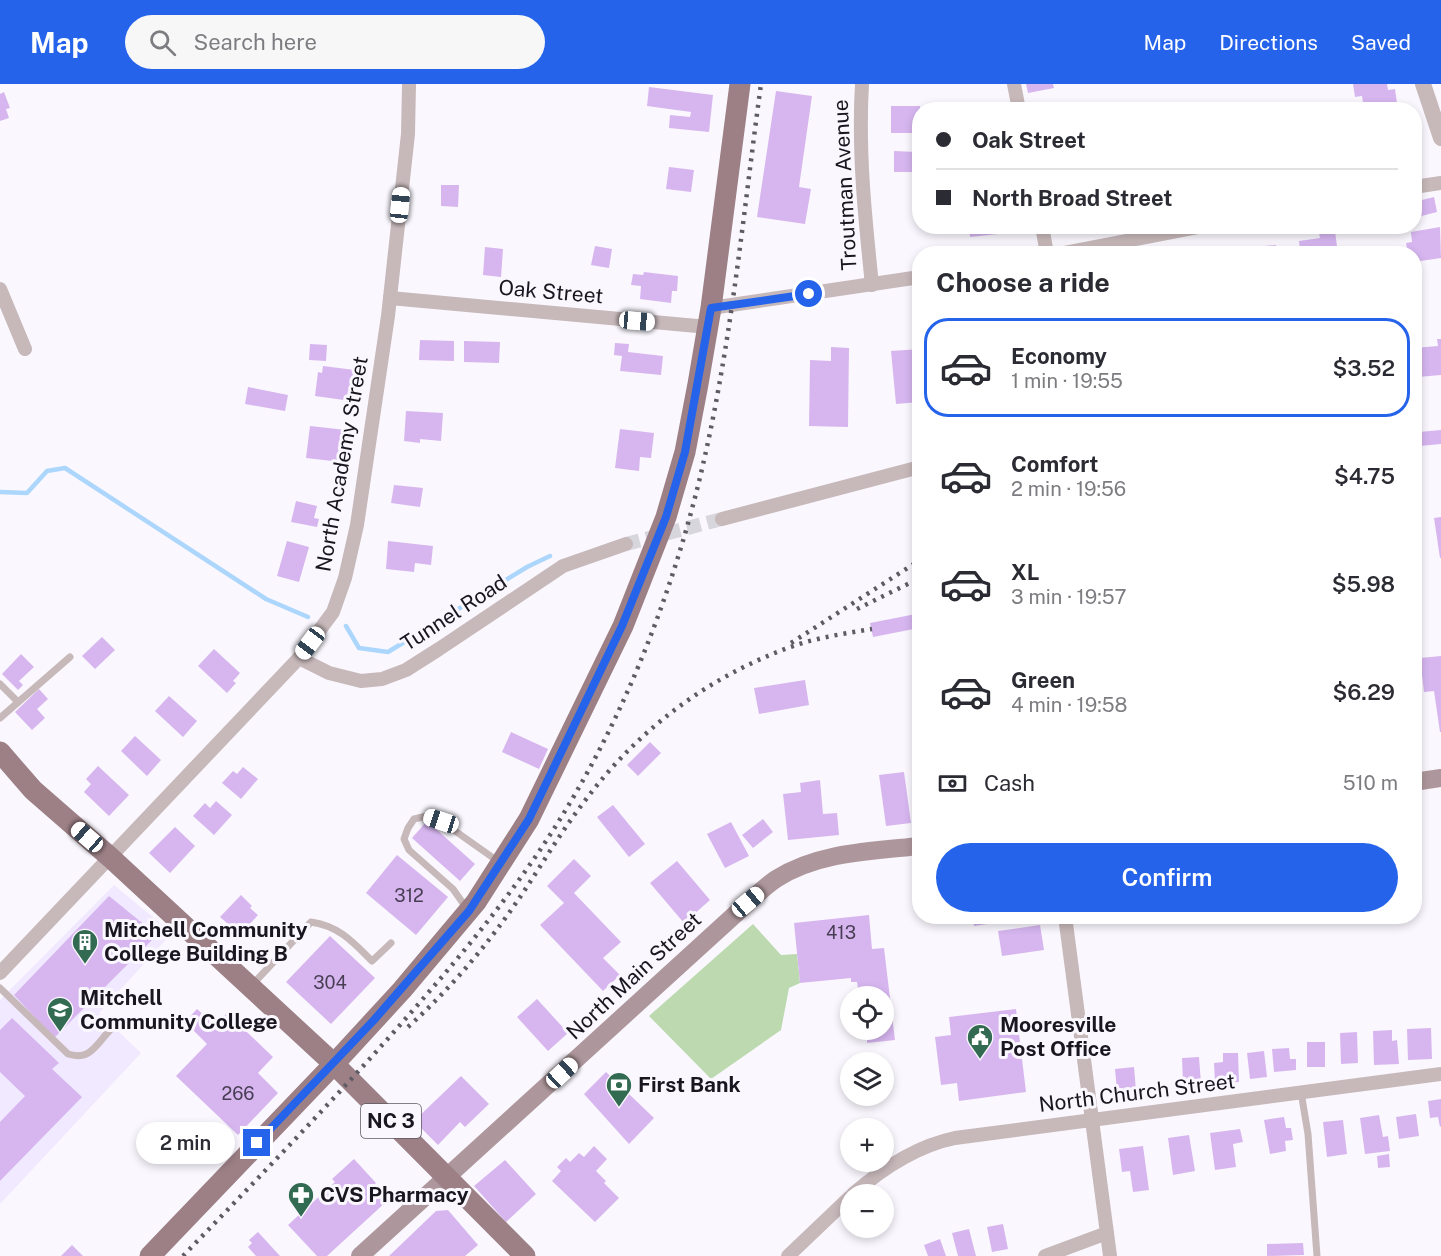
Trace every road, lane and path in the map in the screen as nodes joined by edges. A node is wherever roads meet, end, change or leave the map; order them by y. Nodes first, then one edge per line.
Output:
1 (408, 84) edge
2 (740, 84) edge
3 (862, 84) edge
4 (1014, 84) edge
5 (1423, 84) edge
6 (1017, 102) edge
7 (1441, 138) edge
8 (1441, 183) edge
9 (1422, 187) edge
10 (1162, 234) edge
11 (1100, 246) edge
12 (912, 278) edge
13 (872, 285) junction
14 (0, 289) edge
15 (390, 298) junction
16 (709, 318) junction
17 (25, 349) dead end
18 (912, 469) edge
19 (722, 519) tunnel mouth
20 (626, 544) tunnel mouth
21 (70, 657) dead end
22 (299, 658) junction
23 (0, 684) edge
24 (18, 702) junction
25 (0, 718) edge
26 (0, 752) edge
27 (1441, 778) edge
28 (1422, 781) edge
29 (912, 847) edge
30 (111, 858) junction
31 (501, 864) junction
32 (469, 911) junction
33 (1066, 924) edge
34 (391, 943) dead end
35 (0, 974) edge
36 (251, 987) junction
37 (0, 988) edge
38 (110, 1030) dead end
39 (334, 1064) junction
40 (1441, 1074) edge
41 (1301, 1092) junction
42 (1092, 1119) junction
43 (448, 1178) junction
44 (866, 1184) edge
45 (840, 1206) edge
46 (1107, 1233) junction
47 (150, 1256) edge
48 (360, 1256) edge
49 (525, 1256) edge
50 (788, 1256) edge
51 (1045, 1256) edge
52 (1110, 1256) edge
53 (1317, 1256) edge

1 - 15 street, North Academy Street
2 - 16 main road
3 - 13 street, Troutman Avenue
4 - 6 street
5 - 7 street
8 - 9 street
10 - 11 street
12 - 13 street, Oak Street
13 - 16 street, Oak Street
14 - 17 street
15 - 16 street, Oak Street
15 - 22 street, North Academy Street
16 - 31 main road
18 - 19 street
20 - 22 street, Tunnel Road
21 - 24 lane
22 - 30 street, North Academy Street
23 - 24 lane
24 - 25 lane
26 - 30 main road, NC 3
27 - 28 main road
29 - 43 main road, North Main Street
30 - 35 street, North Academy Street
30 - 36 main road, NC 3
31 - 32 main road
31 - 32 lane
32 - 39 main road
33 - 42 street
34 - 36 lane
36 - 39 main road, NC 3
37 - 38 lane
39 - 43 main road, NC 3
39 - 47 main road
40 - 41 street, North Church Street
41 - 42 street, North Church Street
41 - 53 lane
42 - 44 street, North Church Street
42 - 46 street
43 - 48 main road, North Main Street
43 - 49 main road, NC 3
45 - 50 street, North Church Street
46 - 51 street
46 - 52 street

